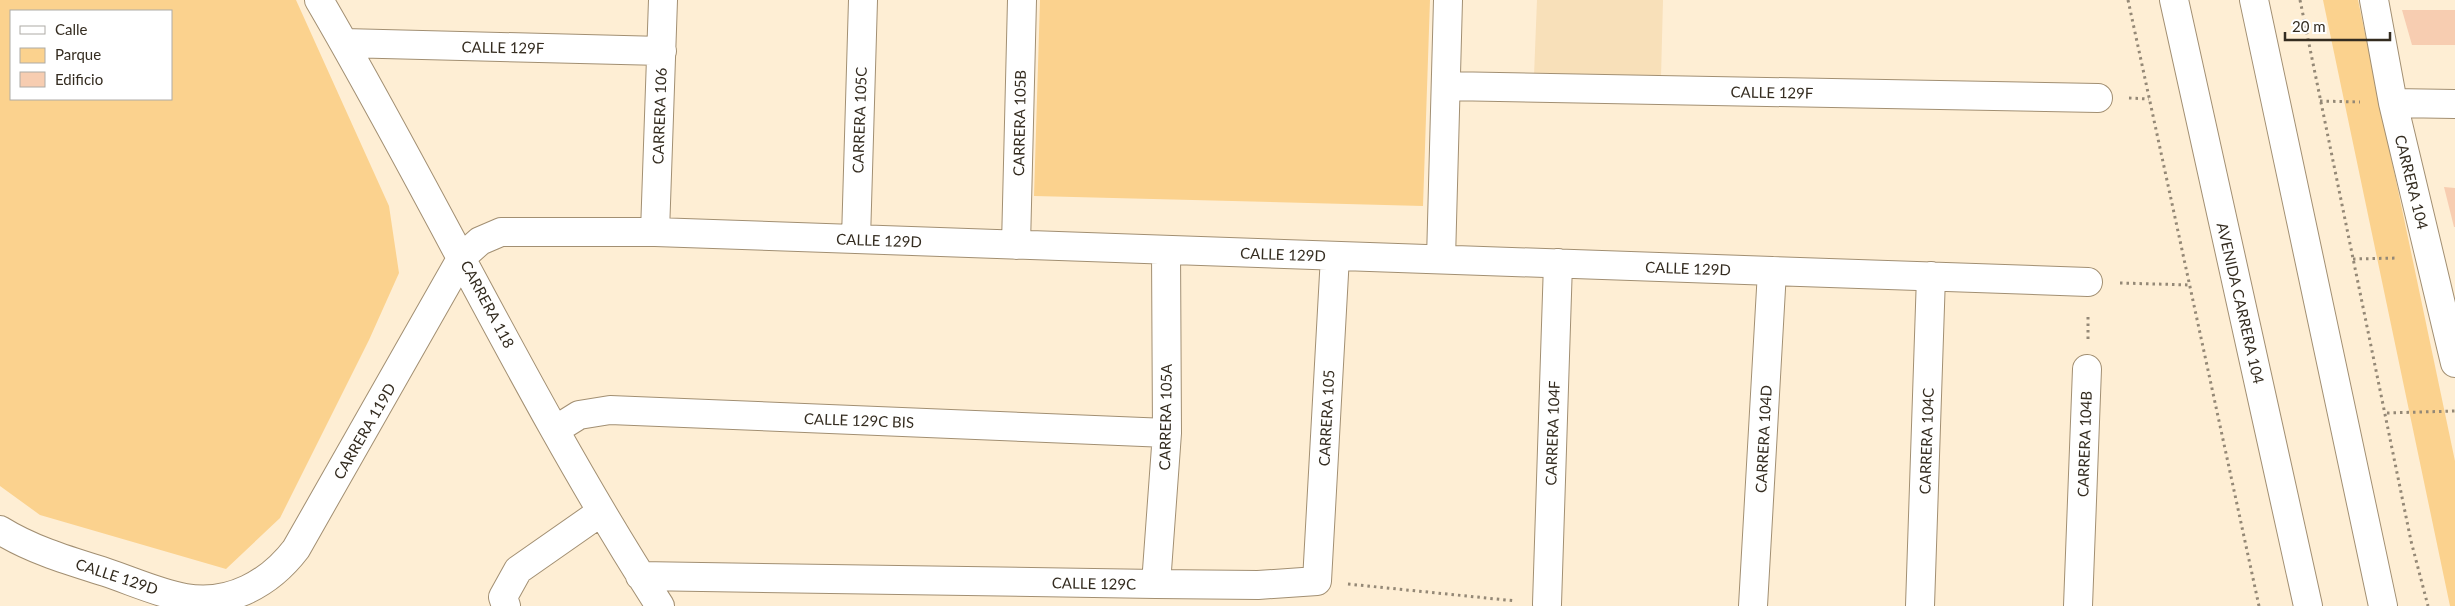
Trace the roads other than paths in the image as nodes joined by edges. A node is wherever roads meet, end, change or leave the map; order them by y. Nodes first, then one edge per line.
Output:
1 (318, 0) edge
2 (663, 0) edge
3 (863, 0) edge
4 (1022, 0) edge
5 (1448, 0) edge
6 (2174, 0) edge
7 (2254, 0) edge
8 (2374, 0) edge
9 (344, 43) junction
10 (662, 51) junction
11 (1446, 86) junction
12 (2098, 98) dead end
13 (2393, 103) junction
14 (2455, 104) edge
15 (655, 232) junction
16 (856, 239) junction
17 (1016, 245) junction
18 (471, 249) junction
19 (1166, 250) junction
20 (1335, 256) junction
21 (2443, 257) edge
22 (1442, 260) junction
23 (1558, 263) junction
24 (1772, 271) junction
25 (1931, 276) junction
26 (2088, 282) road end
27 (2455, 363) edge
28 (2088, 369) road end
29 (555, 430) junction
30 (1167, 433) junction
31 (601, 512) junction
32 (0, 530) edge
33 (640, 576) junction
34 (1317, 581) joint
35 (1156, 584) junction
36 (1258, 595) edge
37 (243, 600) edge
38 (1547, 604) road end
39 (506, 606) edge
40 (660, 606) edge
41 (1754, 606) edge
42 (1920, 606) edge
43 (2078, 606) edge
44 (2308, 606) edge
45 (2383, 606) edge

1 - 9 street, CARRERA 118
2 - 10 street, CARRERA 106
3 - 16 street, CARRERA 105C
4 - 17 street, CARRERA 105B
5 - 11 street
6 - 44 street, AVENIDA CARRERA 104
7 - 45 street
8 - 13 street, CARRERA 104
9 - 10 street, CALLE 129F
9 - 18 street, CARRERA 118
10 - 15 street, CARRERA 106
11 - 12 street, CALLE 129F
11 - 22 street
13 - 14 street
13 - 21 street, CARRERA 104
15 - 16 street, CALLE 129D
15 - 18 street, CALLE 129D
16 - 17 street, CALLE 129D
17 - 19 street, CALLE 129D
18 - 29 street, CARRERA 118
18 - 37 street, CARRERA 119D
19 - 20 street, CALLE 129D
19 - 30 street, CARRERA 105A
20 - 22 street, CALLE 129D
20 - 34 street, CARRERA 105
21 - 27 street, CARRERA 104
22 - 23 street, CALLE 129D
23 - 24 street, CALLE 129D
23 - 38 street, CARRERA 104F
24 - 25 street, CALLE 129D
24 - 41 street, CARRERA 104D
25 - 26 street, CALLE 129D
25 - 42 street, CARRERA 104C
28 - 43 street, CARRERA 104B
29 - 30 street, CALLE 129C BIS
29 - 31 street, CARRERA 118
30 - 35 street, CARRERA 105A
31 - 33 street, CARRERA 118
31 - 39 street
32 - 37 street, CALLE 129D
33 - 35 street, CALLE 129C
33 - 40 street, CARRERA 118
34 - 36 street, CALLE 129C
35 - 36 street, CALLE 129C

